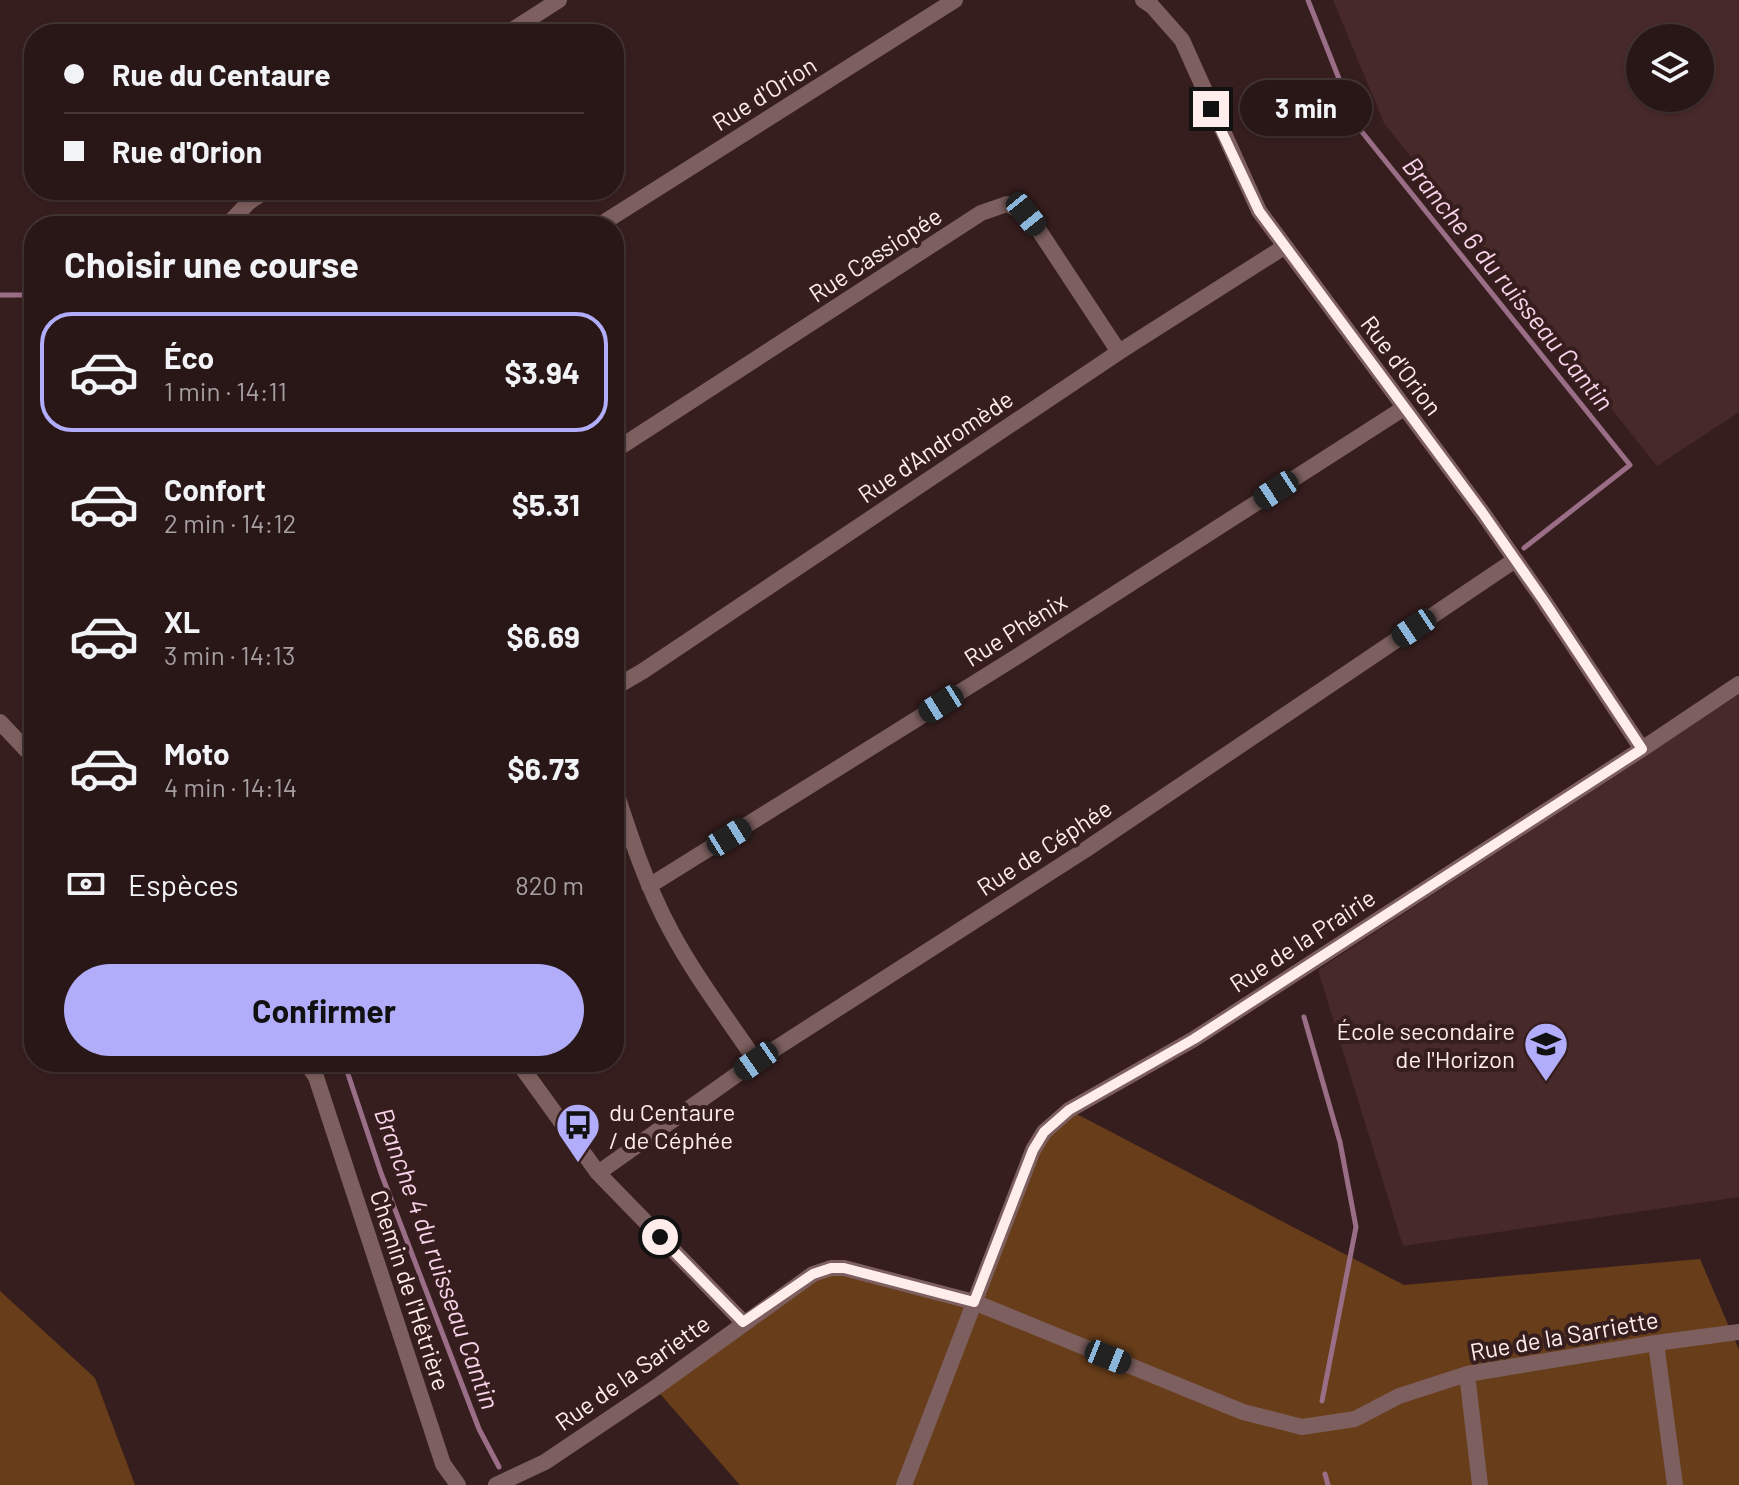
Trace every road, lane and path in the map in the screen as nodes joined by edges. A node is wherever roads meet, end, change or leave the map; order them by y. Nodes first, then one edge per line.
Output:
1 (559, 0) edge
2 (955, 0) edge
3 (1143, 0) edge
4 (522, 24) edge
5 (252, 200) edge
6 (236, 216) edge
7 (614, 216) edge
8 (1284, 247) junction
9 (1119, 352) junction
10 (1404, 408) junction
11 (624, 445) edge
12 (1515, 560) junction
13 (624, 682) edge
14 (1739, 684) edge
15 (0, 722) edge
16 (24, 747) edge
17 (1642, 749) junction
18 (624, 815) edge
19 (649, 886) junction
20 (756, 1061) junction
21 (313, 1072) edge
22 (525, 1072) edge
23 (598, 1173) junction
24 (974, 1302) junction
25 (743, 1322) junction
26 (1739, 1332) edge
27 (1656, 1343) junction
28 (1467, 1374) junction
29 (1399, 1396) joint
30 (458, 1485) edge
31 (496, 1485) edge
32 (904, 1485) edge
33 (1480, 1485) edge
34 (1675, 1485) edge

1 - 4 street
2 - 7 street, Rue d'Orion
3 - 8 street, Rue d'Orion
5 - 6 street
8 - 9 street, Rue d'Andromède
8 - 10 street, Rue d'Orion
9 - 11 street, Rue Cassiopée
9 - 13 street, Rue d'Andromède
10 - 12 street, Rue d'Orion
10 - 19 street, Rue Phénix
12 - 17 street, Rue d'Orion
12 - 20 street, Rue de Céphée
14 - 17 street, Rue de la Prairie
15 - 16 street
17 - 24 street, Rue de la Prairie
18 - 19 street
19 - 20 street
20 - 23 street, Rue de Céphée
21 - 30 street, Chemin de l'Hêtrière
22 - 23 street
23 - 25 street
24 - 25 street, Rue de la Sariette
24 - 29 street, Rue de la Sariette
24 - 32 street, Rue de la Prairie
25 - 31 street, Rue de la Sariette
26 - 27 street, Rue de la Sarriette
27 - 28 street, Rue de la Sarriette
27 - 34 street
28 - 29 street, Rue de la Sarriette
28 - 33 street

